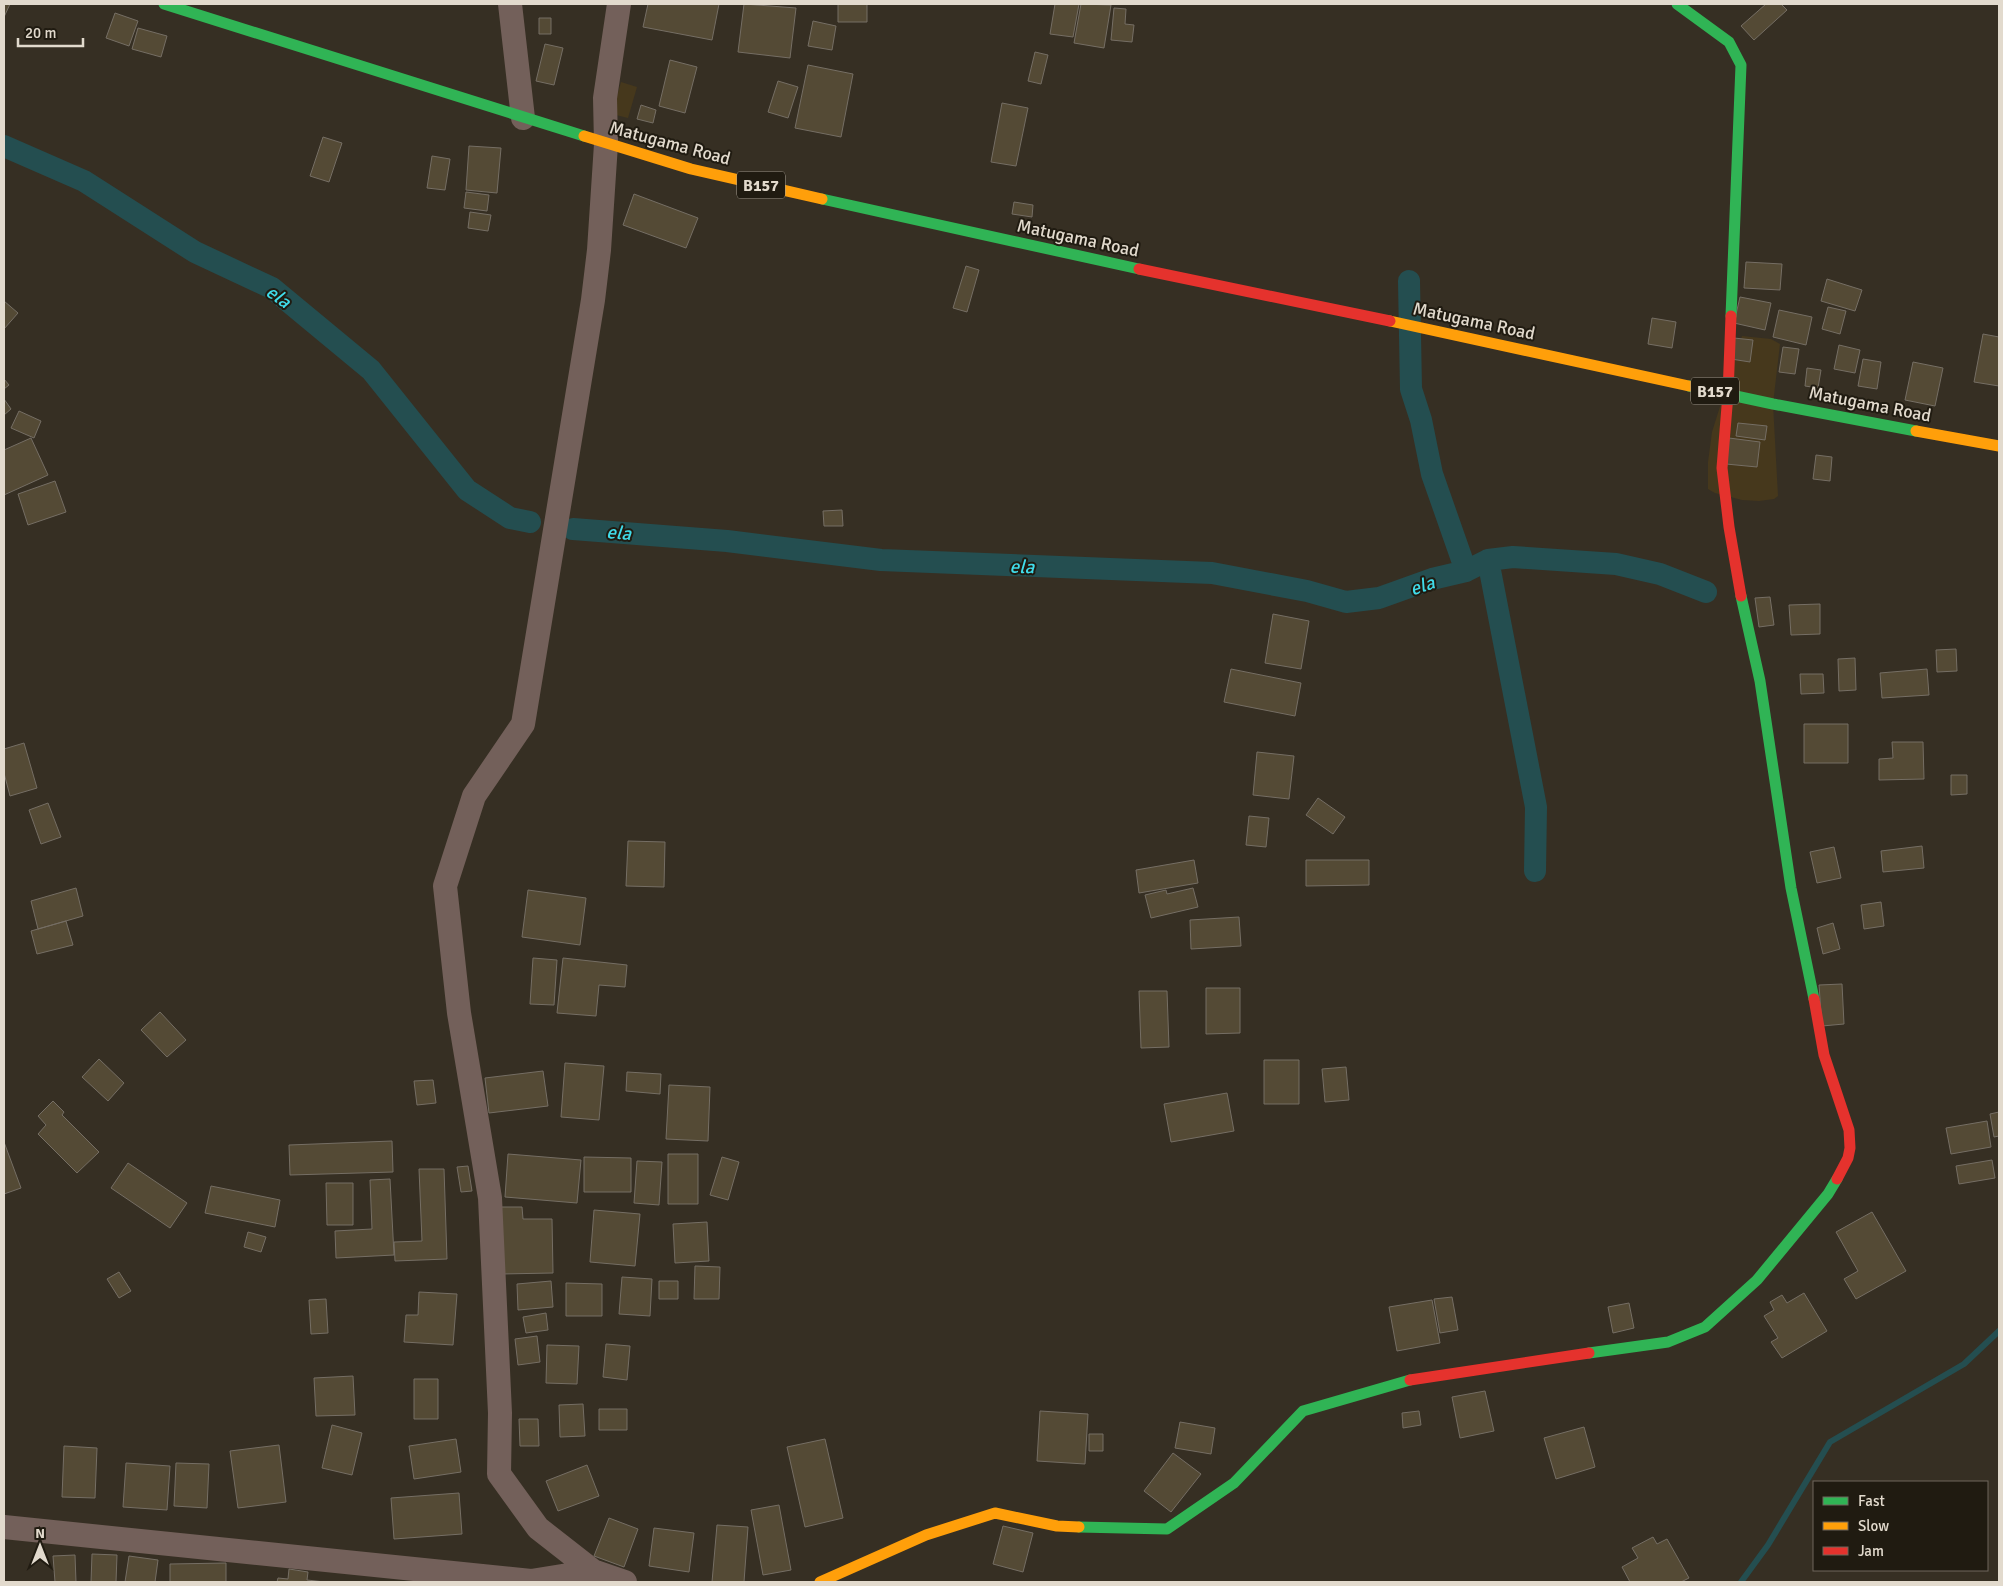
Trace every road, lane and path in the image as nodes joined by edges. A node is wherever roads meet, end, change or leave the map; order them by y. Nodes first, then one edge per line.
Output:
1 (164, 4) edge
2 (510, 4) edge
3 (619, 4) edge
4 (1677, 4) edge
5 (523, 118) junction
6 (606, 144) junction
7 (1728, 394) junction
8 (1999, 446) edge
9 (4, 1527) edge
10 (593, 1571) junction
11 (625, 1582) edge
12 (820, 1582) edge

1 - 5 street, Matugama Road / B157
2 - 5 street
3 - 6 street
4 - 7 street
5 - 6 street, Matugama Road / B157
6 - 7 street, Matugama Road / B157
6 - 10 street
7 - 8 street, Matugama Road / B157
7 - 12 street
9 - 10 street
10 - 11 street

